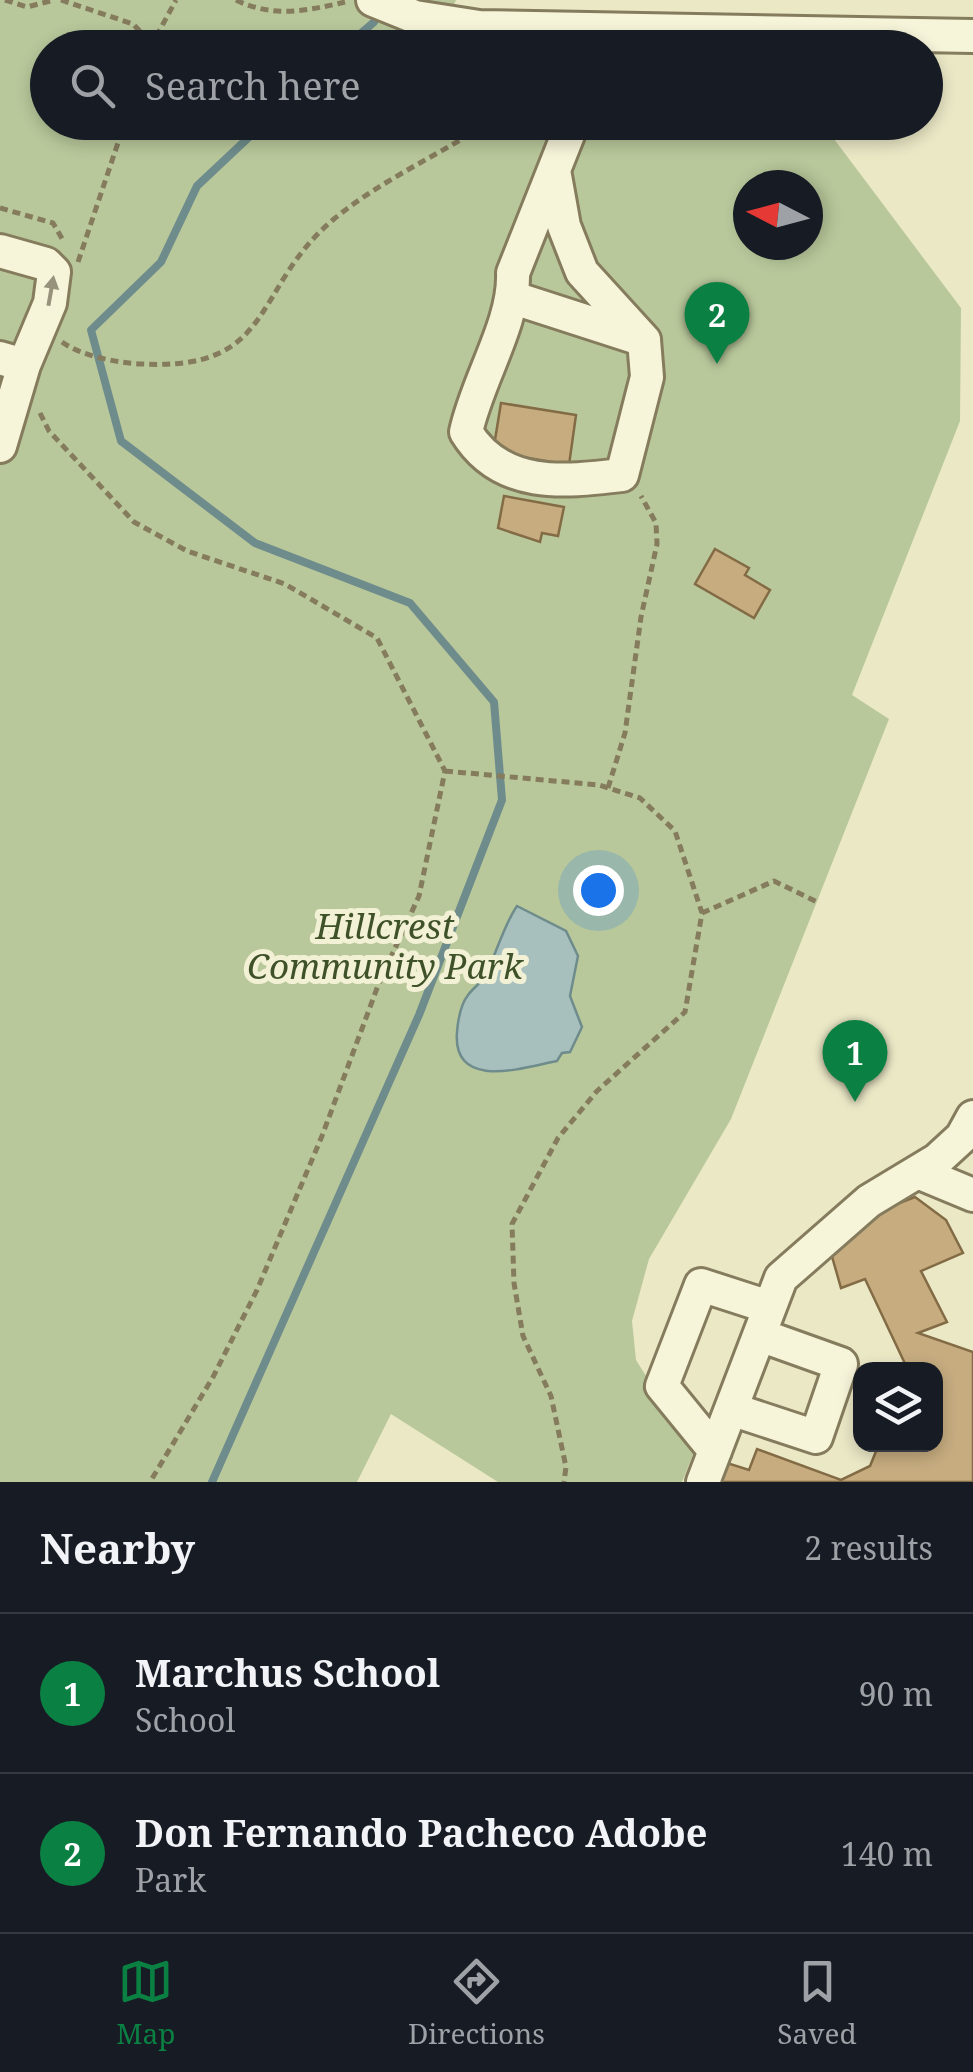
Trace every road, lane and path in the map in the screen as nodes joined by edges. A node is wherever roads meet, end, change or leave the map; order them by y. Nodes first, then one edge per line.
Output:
1 (5, 0) edge
2 (57, 0) edge
3 (176, 0) edge
4 (236, 0) edge
5 (354, 0) edge
6 (372, 0) edge
7 (657, 14) edge
8 (138, 30) edge
9 (159, 30) edge
10 (514, 30) edge
11 (623, 30) edge
12 (887, 30) edge
13 (943, 34) edge
14 (973, 36) edge
15 (118, 140) edge
16 (461, 140) edge
17 (566, 140) edge
18 (554, 170) junction
19 (0, 208) edge
20 (0, 250) edge
21 (514, 298) junction
22 (55, 337) dead end
23 (644, 340) junction
24 (71, 348) dead end
25 (25, 359) edge
26 (37, 406) dead end
27 (0, 446) edge
28 (622, 475) junction
29 (444, 771) junction
30 (608, 788) junction
31 (817, 902) dead end
32 (702, 913) junction
33 (973, 1118) edge
34 (920, 1172) junction
35 (973, 1194) edge
36 (764, 1321) junction
37 (731, 1409) junction
38 (709, 1467) edge
39 (150, 1482) edge
40 (564, 1482) edge

1 - 2 path
2 - 8 path
3 - 9 path
4 - 5 path
6 - 10 street
7 - 11 street
7 - 12 street
13 - 14 street
15 - 19 path
16 - 24 path
17 - 18 street
18 - 21 street
18 - 23 street
25 -> 20 street
21 - 23 street
21 - 28 street
22 - 25 path
23 - 28 street
25 - 27 street
26 - 29 path
28 - 30 path
29 - 30 path
29 - 39 path
30 - 32 path
31 - 32 path
32 - 40 path
33 - 34 street
34 - 35 street
34 - 36 street
36 - 37 street
36 - 37 street
36 - 38 street
37 - 38 street

